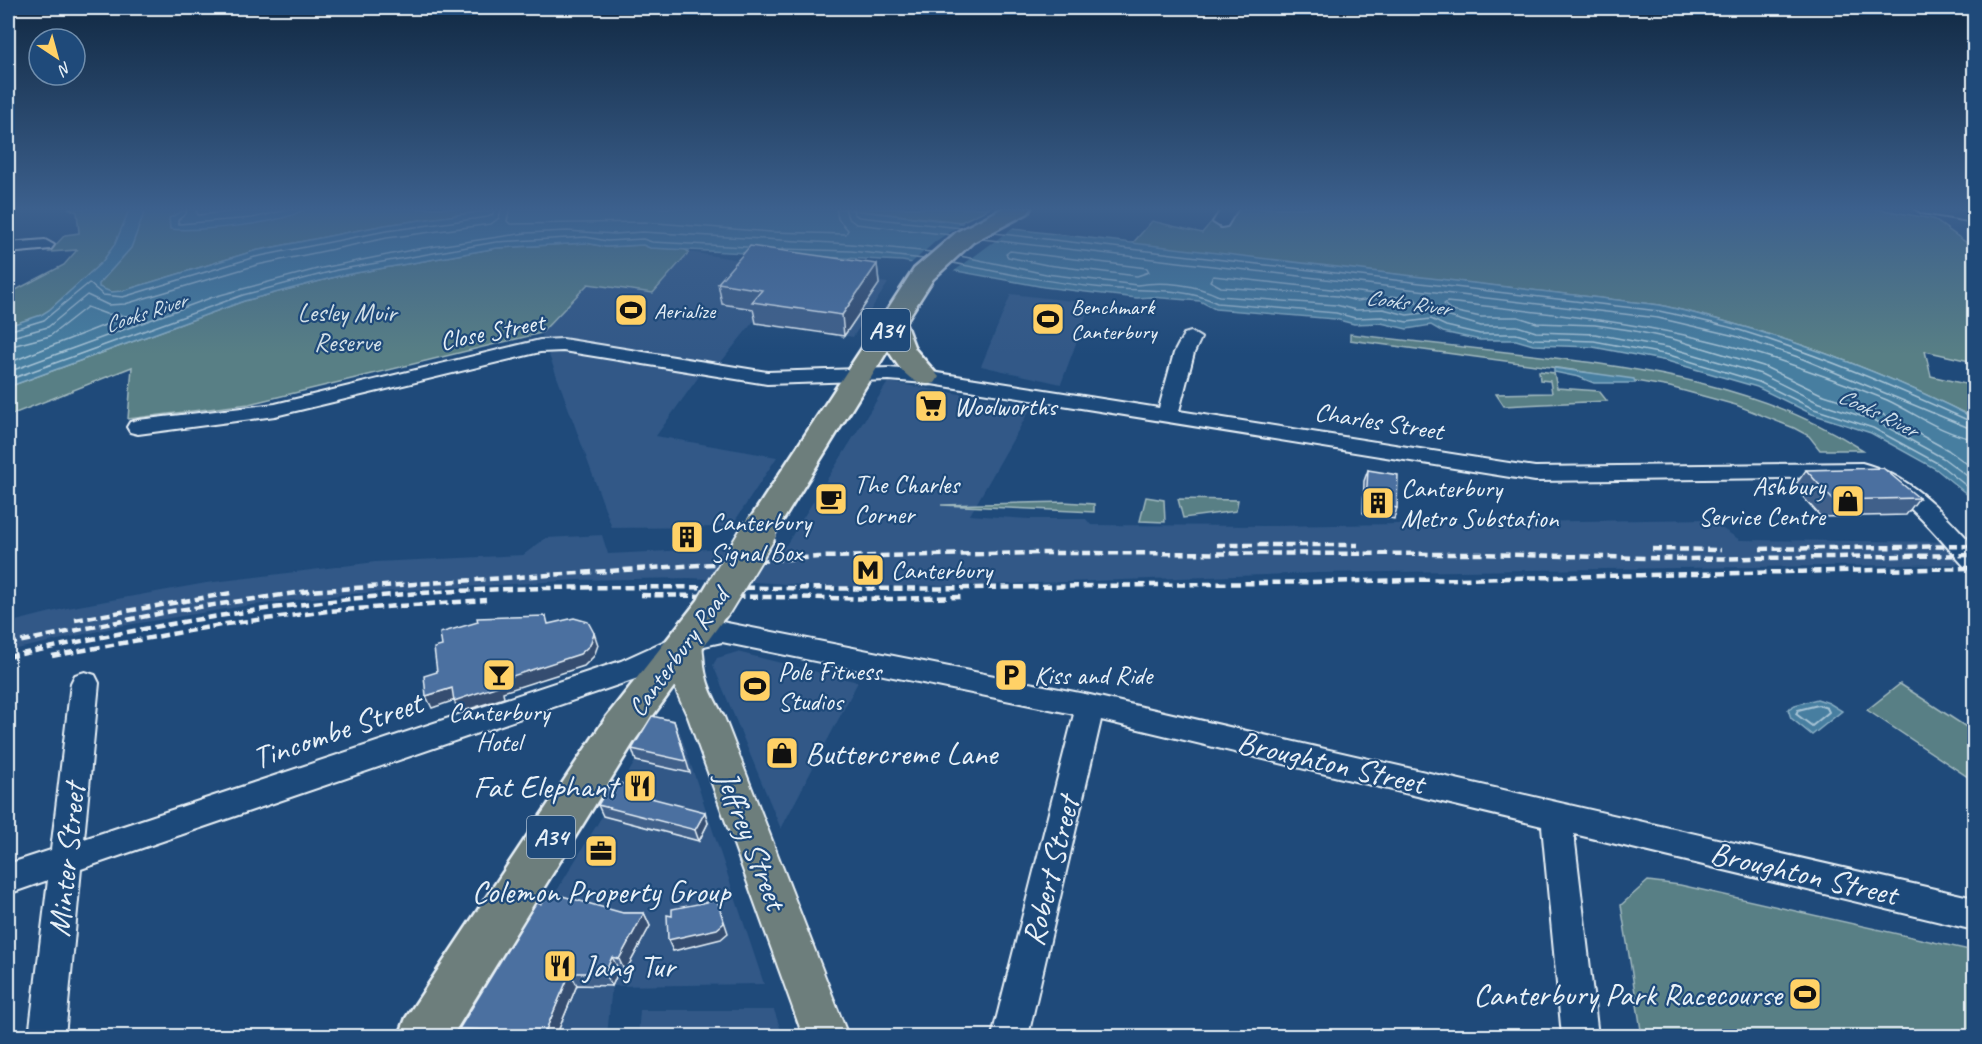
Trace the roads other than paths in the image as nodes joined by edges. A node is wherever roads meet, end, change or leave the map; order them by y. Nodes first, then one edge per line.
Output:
1 (942, 257) edge
2 (891, 321) junction
3 (1187, 346) dead end
4 (859, 375) junction
5 (925, 377) junction
6 (1167, 417) junction
7 (138, 427) dead end
8 (1974, 561) edge
9 (686, 642) junction
10 (85, 683) dead end
11 (1090, 706) junction
12 (1556, 814) junction
13 (66, 859) junction
14 (8, 879) edge
15 (1974, 914) edge
16 (47, 1036) edge
17 (424, 1036) edge
18 (826, 1036) edge
19 (1010, 1036) edge
20 (1580, 1036) edge

1 - 2 highway, Canterbury Road / A34
2 - 4 highway, Canterbury Road / A34
2 - 5 highway
3 - 6 street
4 - 5 street, Charles Street
4 - 7 street, Close Street
4 - 9 highway, Canterbury Road / A34, bridge
5 - 6 street, Charles Street
6 - 8 street, Charles Street
9 - 11 street, Broughton Street
9 - 13 street, Tincombe Street
9 - 17 highway, Canterbury Road / A34
9 - 18 main road, Jeffrey Street
10 - 13 street, Minter Street
11 - 12 street, Broughton Street
11 - 19 street, Robert Street
12 - 15 street, Broughton Street
12 - 20 street
13 - 14 street, Tincombe Street
13 - 16 street, Minter Street

